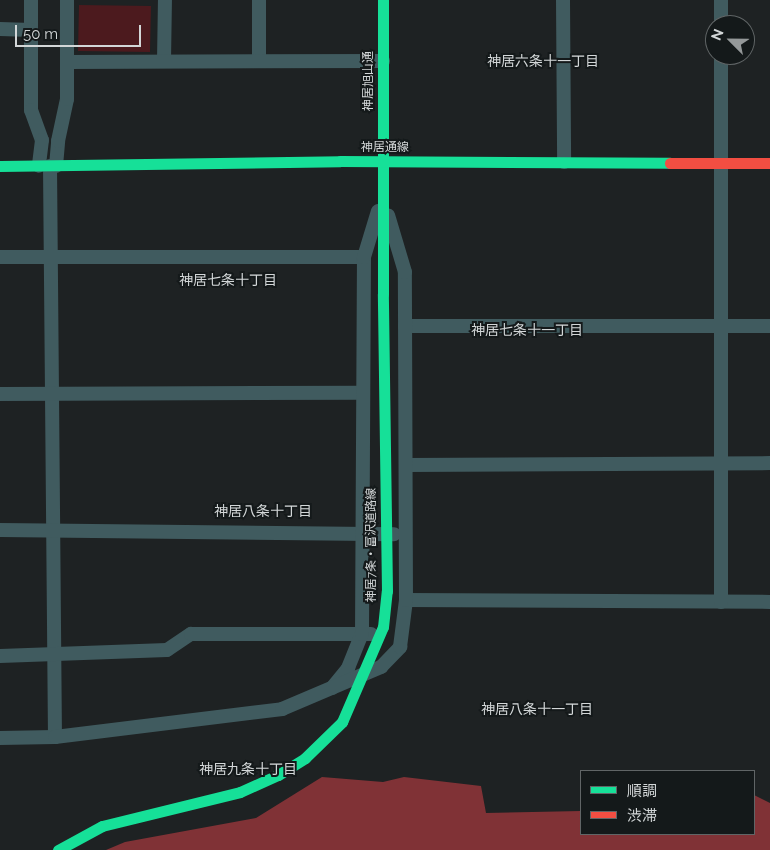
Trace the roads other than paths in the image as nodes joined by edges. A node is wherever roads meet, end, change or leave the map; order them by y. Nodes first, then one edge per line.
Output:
1 (30, 0) edge
2 (67, 0) edge
3 (165, 0) edge
4 (258, 0) edge
5 (383, 0) edge
6 (563, 0) edge
7 (721, 0) edge
8 (721, 15) edge
9 (0, 30) edge
10 (31, 30) junction
11 (164, 61) junction
12 (258, 61) junction
13 (383, 61) junction
14 (67, 62) junction
15 (721, 65) edge
16 (383, 161) junction
17 (564, 162) junction
18 (721, 163) junction
19 (770, 163) edge
20 (0, 166) edge
21 (48, 166) junction
22 (383, 197) junction
23 (0, 257) edge
24 (49, 257) junction
25 (364, 257) junction
26 (405, 326) junction
27 (770, 326) edge
28 (721, 327) junction
29 (363, 393) junction
30 (0, 394) edge
31 (50, 394) junction
32 (721, 463) junction
33 (770, 463) edge
34 (406, 465) junction
35 (0, 530) edge
36 (50, 530) junction
37 (406, 533) junction
38 (363, 534) junction
39 (406, 600) junction
40 (721, 602) junction
41 (770, 602) edge
42 (404, 631) junction
43 (362, 634) junction
44 (54, 655) junction
45 (0, 656) edge
46 (330, 691) junction
47 (54, 737) junction
48 (0, 738) edge
49 (58, 850) edge

1 - 10 street
2 - 14 street
3 - 11 street
4 - 12 street
5 - 13 street, 神居旭山通
6 - 17 street
7 - 8 street
9 - 10 street
10 - 21 street
11 - 12 street
11 - 14 street
12 - 13 street
13 - 16 street, 神居旭山通
14 - 21 street
15 - 18 street
16 - 17 street, 神居通線
16 - 21 street, 神居通線
16 - 22 street, 神居7条・富沢道路線
17 - 18 street, 神居通線
18 - 19 street, 神居通線
18 - 28 street
20 - 21 street, 神居通線
21 - 24 street
22 - 25 street
22 - 26 street
22 - 49 street, 神居7条・富沢道路線, bridge
23 - 24 street
24 - 25 street
24 - 31 street
25 - 29 street
26 - 28 street
26 - 34 street
27 - 28 street
28 - 32 street
29 - 31 street
29 - 38 street
30 - 31 street
31 - 36 street
32 - 33 street
32 - 34 street
32 - 40 street
34 - 37 street
35 - 36 street
36 - 38 street
36 - 44 street
37 - 38 street
37 - 39 street
38 - 43 street
39 - 40 street
39 - 42 street
40 - 41 street
42 - 43 street
42 - 46 street
43 - 44 street
43 - 46 street
44 - 45 street
44 - 47 street
46 - 47 street
47 - 48 street

